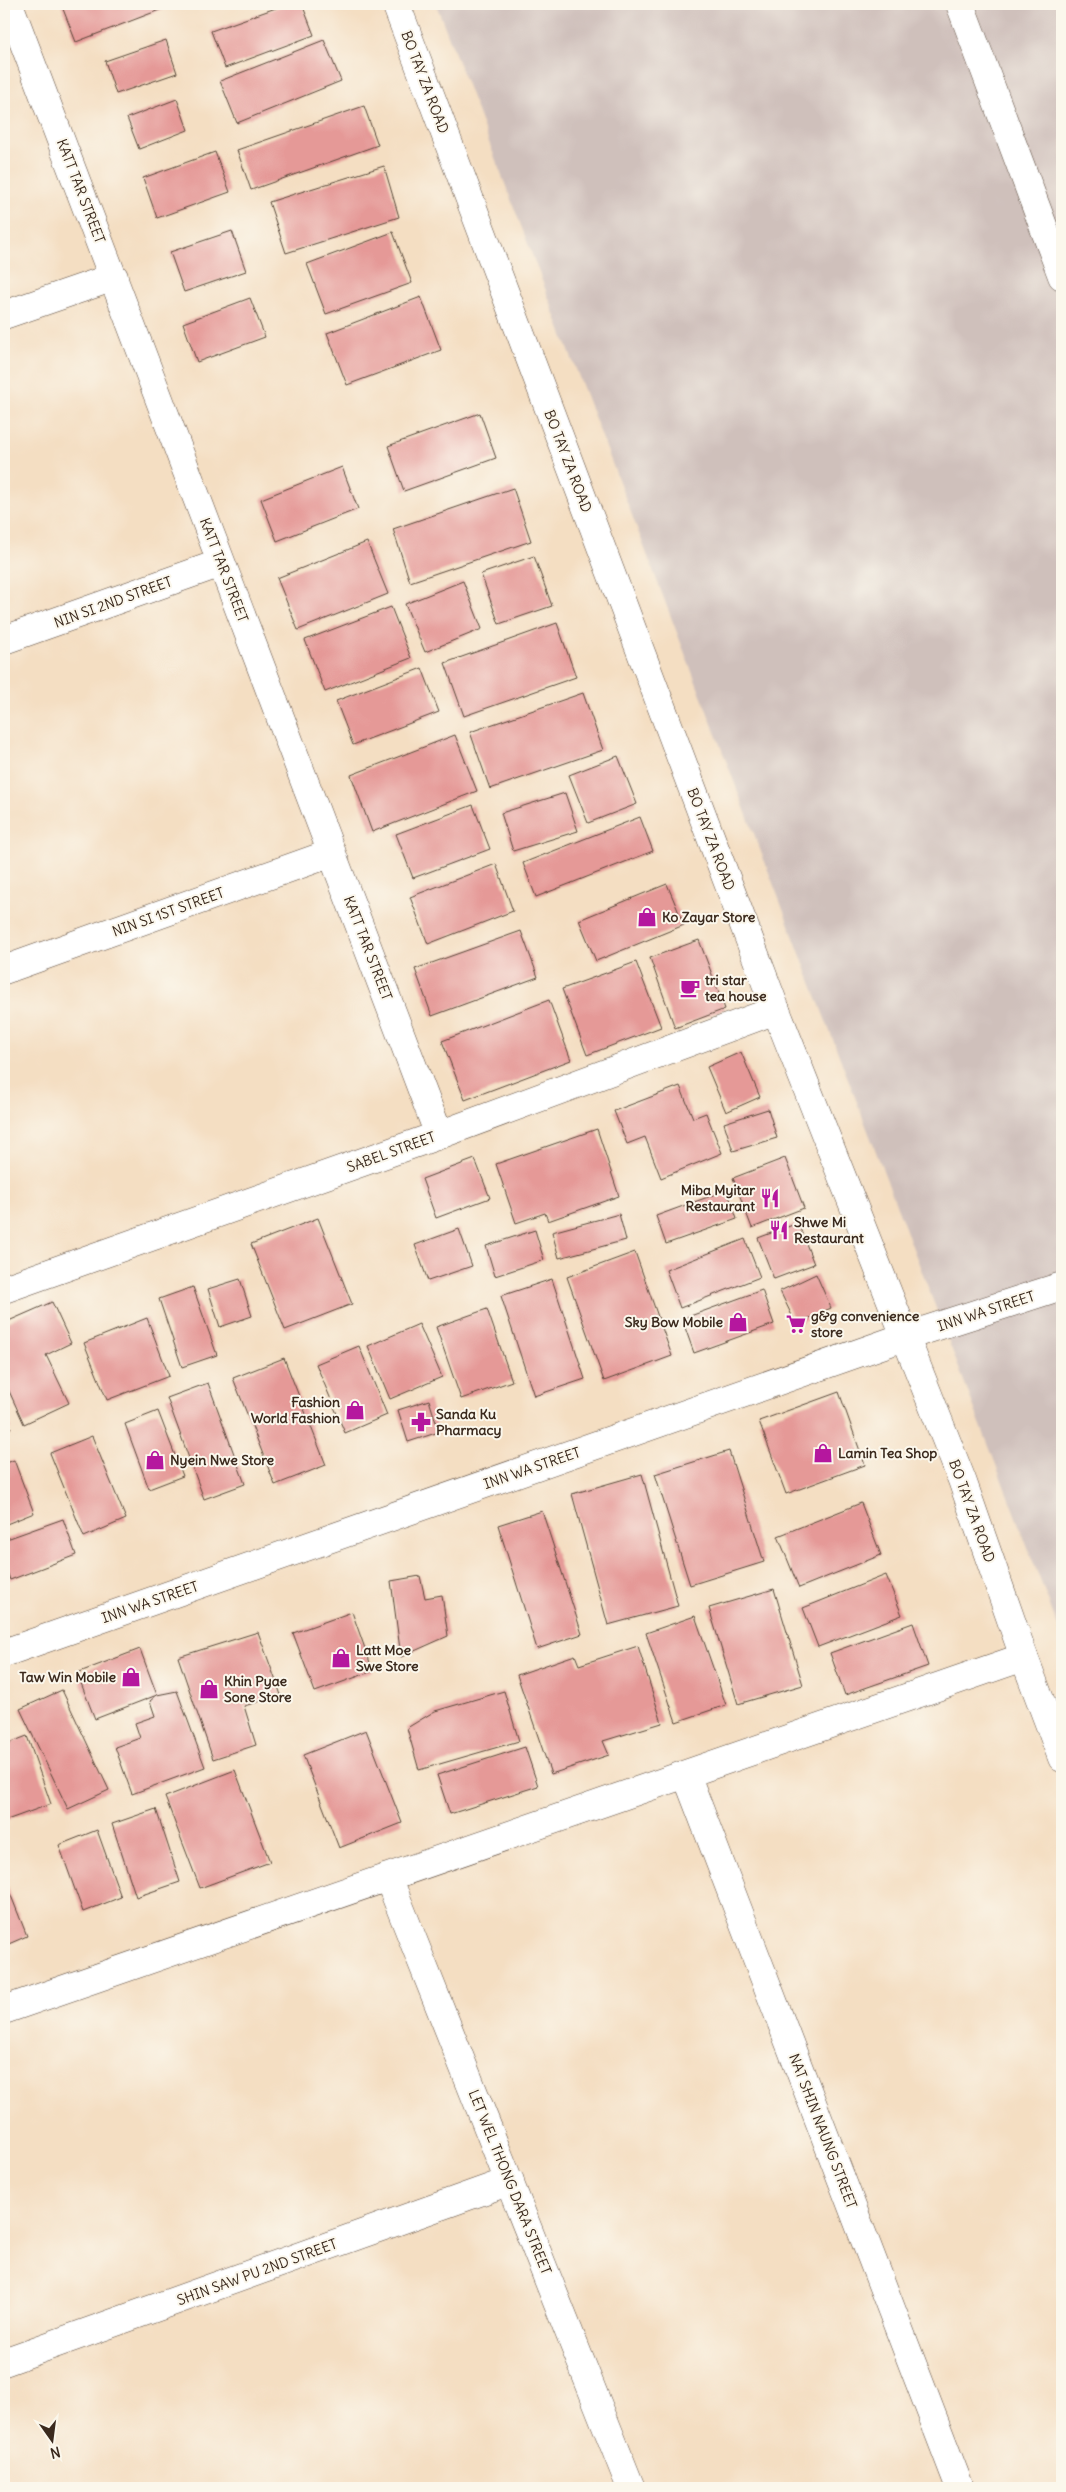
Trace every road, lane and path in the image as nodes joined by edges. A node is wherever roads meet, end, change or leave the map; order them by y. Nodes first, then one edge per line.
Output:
1 (10, 4) edge
2 (396, 4) edge
3 (960, 4) edge
4 (1062, 276) edge
5 (114, 277) junction
6 (4, 316) edge
7 (221, 563) junction
8 (4, 640) edge
9 (332, 853) junction
10 (4, 970) edge
11 (776, 1010) junction
12 (439, 1135) junction
13 (1062, 1286) edge
14 (4, 1289) edge
15 (904, 1337) junction
16 (4, 1653) edge
17 (1024, 1657) junction
18 (1062, 1758) edge
19 (686, 1774) junction
20 (388, 1876) junction
21 (4, 2010) edge
22 (510, 2181) junction
23 (4, 2362) edge
24 (632, 2488) edge
25 (960, 2488) edge

1 - 5 street, KATT TAR STREET
2 - 11 street, BO TAY ZA ROAD
3 - 4 street
5 - 6 street
5 - 7 street, KATT TAR STREET
7 - 8 street, NIN SI 2ND STREET
7 - 9 street, KATT TAR STREET
9 - 10 street, NIN SI 1ST STREET
9 - 12 street, KATT TAR STREET
11 - 12 street, SABEL STREET
11 - 15 street, BO TAY ZA ROAD
12 - 14 street, SABEL STREET
13 - 15 street, INN WA STREET
15 - 16 street, INN WA STREET
15 - 17 street, BO TAY ZA ROAD
17 - 18 street, BO TAY ZA ROAD
17 - 19 street
19 - 20 street
19 - 25 street, NAT SHIN NAUNG STREET
20 - 21 street
20 - 22 street, LET WEL THONG DARA STREET
22 - 23 street, SHIN SAW PU 2ND STREET
22 - 24 street, LET WEL THONG DARA STREET

